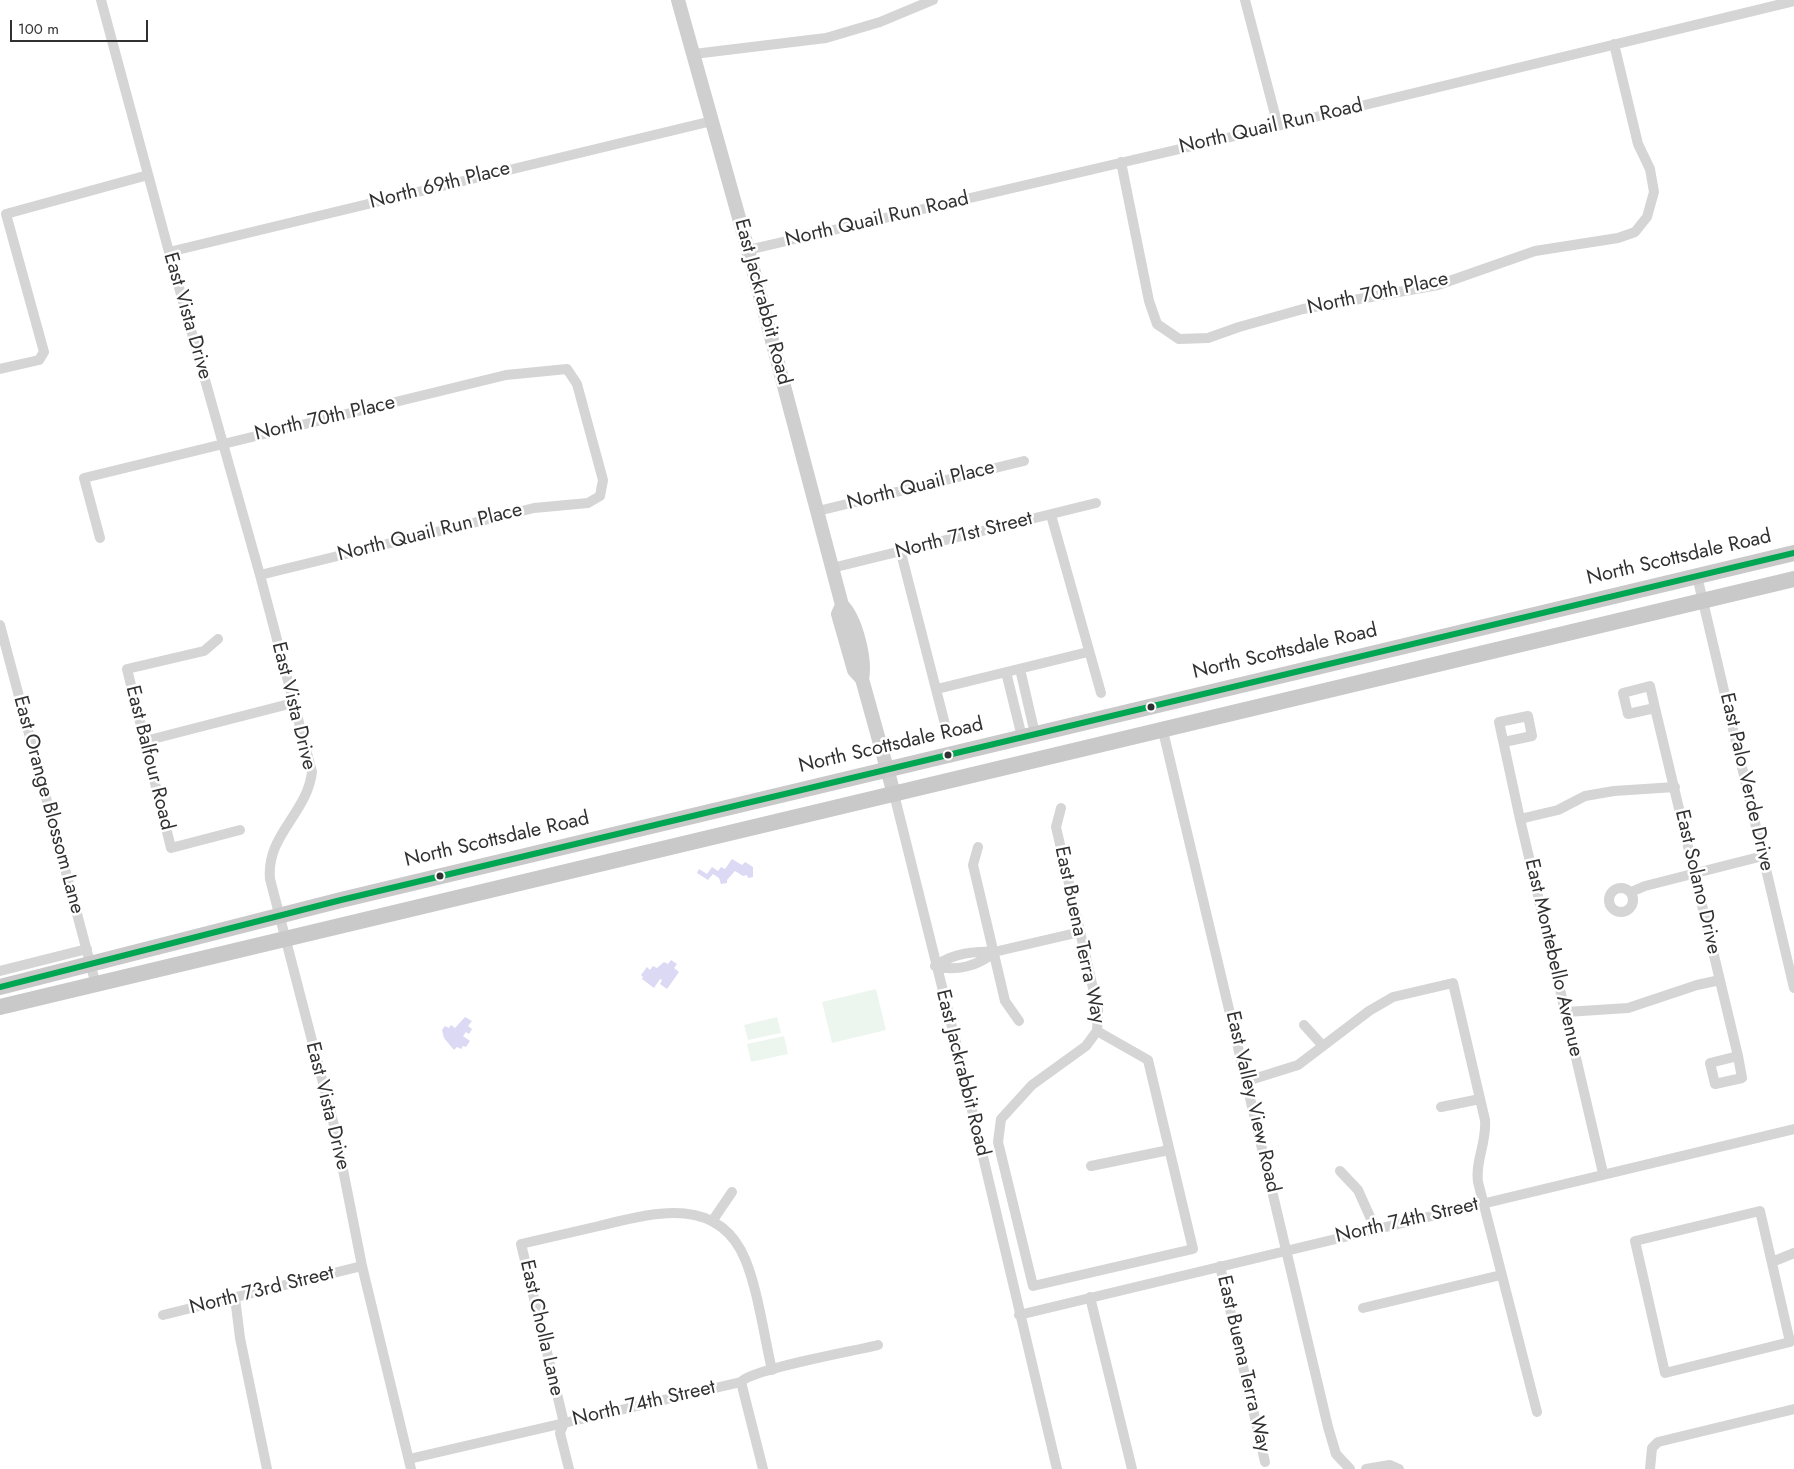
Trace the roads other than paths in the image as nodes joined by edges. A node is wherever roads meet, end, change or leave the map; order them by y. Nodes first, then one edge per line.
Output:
1 (101, 0) edge
2 (678, 0) edge
3 (933, 0) edge
4 (1245, 0) edge
5 (1794, 1) edge
6 (1614, 44) junction
7 (694, 54) junction
8 (712, 121) junction
9 (1278, 126) junction
10 (1121, 162) junction
11 (148, 175) junction
12 (748, 250) junction
13 (169, 252) junction
14 (0, 369) edge
15 (224, 443) junction
16 (1024, 461) dead end
17 (600, 496) joint
18 (1096, 503) dead end
19 (818, 511) junction
20 (1051, 515) junction
21 (100, 538) dead end
22 (901, 553) junction
23 (1794, 553) edge
24 (832, 568) junction
25 (260, 575) junction
26 (1697, 576) junction
27 (1794, 579) edge
28 (1703, 602) junction
29 (0, 625) edge
30 (218, 639) dead end
31 (1088, 652) junction
32 (1020, 669) junction
33 (1006, 672) junction
34 (937, 689) junction
35 (1101, 693) dead end
36 (293, 703) junction
37 (1655, 708) dead end
38 (1163, 731) junction
39 (947, 732) dead end
40 (1029, 735) junction
41 (145, 742) junction
42 (1504, 742) dead end
43 (886, 770) junction
44 (1675, 787) junction
45 (894, 794) junction
46 (1061, 808) dead end
47 (672, 820) junction
48 (1520, 820) junction
49 (240, 830) dead end
50 (607, 836) junction
51 (679, 846) junction
52 (978, 847) dead end
53 (1763, 856) junction
54 (610, 862) junction
55 (1696, 873) junction
56 (1630, 892) dead end
57 (280, 916) junction
58 (1080, 932) junction
59 (1794, 936) edge
60 (286, 939) junction
61 (1783, 939) junction
62 (994, 952) junction
63 (89, 957) junction
64 (936, 966) junction
65 (0, 971) edge
66 (1720, 980) junction
67 (96, 985) junction
68 (0, 987) edge
69 (1794, 988) edge
70 (0, 1007) edge
71 (1566, 1012) junction
72 (1019, 1021) dead end
73 (1304, 1025) dead end
74 (1096, 1031) junction
75 (1323, 1046) junction
76 (1738, 1056) dead end
77 (1247, 1082) junction
78 (1480, 1099) junction
79 (1441, 1107) dead end
80 (1794, 1129) edge
81 (1169, 1150) junction
82 (1092, 1166) dead end
83 (1340, 1171) dead end
84 (1603, 1173) junction
85 (732, 1192) dead end
86 (1483, 1203) junction
87 (714, 1220) junction
88 (1375, 1228) junction
89 (1287, 1249) junction
90 (1794, 1253) edge
91 (1772, 1262) junction
92 (362, 1266) junction
93 (1220, 1266) junction
94 (1501, 1275) junction
95 (1090, 1297) junction
96 (234, 1298) junction
97 (1363, 1308) dead end
98 (163, 1315) dead end
99 (1020, 1315) junction
100 (878, 1345) dead end
101 (772, 1370) junction
102 (741, 1382) junction
103 (1794, 1409) edge
104 (1537, 1412) dead end
105 (564, 1423) junction
106 (1266, 1462) dead end
107 (410, 1464) edge
108 (267, 1469) edge
109 (568, 1469) edge
110 (762, 1469) edge
111 (1057, 1469) edge
112 (1132, 1469) edge
113 (1350, 1469) edge
114 (1366, 1469) edge
115 (1399, 1469) edge
116 (1650, 1469) edge

1 - 11 street, East Vista Drive
2 - 7 street, East Jackrabbit Road
3 - 7 street
4 - 9 street
5 - 6 street, North Quail Run Road
6 - 9 street, North Quail Run Road
6 - 10 street, North 70th Place
7 - 8 street, East Jackrabbit Road
8 - 12 street, East Jackrabbit Road
8 - 13 street, North 69th Place
9 - 10 street, North Quail Run Road
10 - 12 street, North Quail Run Road
11 - 13 street, East Vista Drive
11 - 14 street
12 - 19 street, East Jackrabbit Road
13 - 15 street, East Vista Drive
15 - 17 street, North 70th Place
15 - 21 street, North 70th Place
15 - 25 street, East Vista Drive
16 - 19 street, North Quail Place
17 - 25 street, North Quail Run Place
18 - 20 street, North 71st Street
19 - 24 street, East Jackrabbit Road
20 - 22 street, North 71st Street
20 - 31 street
22 - 24 street, North 71st Street
22 - 34 street
23 - 26 main road, North Scottsdale Road
24 - 43 street, East Jackrabbit Road
25 - 36 street, East Vista Drive
26 - 28 street, East Palo Verde Drive
26 - 40 main road, North Scottsdale Road
27 - 28 main road
28 - 38 main road
28 - 53 street, East Palo Verde Drive
29 - 63 street, East Orange Blossom Lane
30 - 41 street, East Balfour Road
31 - 32 street
31 - 35 street
32 - 33 street
32 - 40 street
33 - 34 street
33 - 40 street
34 - 39 street
36 - 41 street
36 - 57 street, East Vista Drive
37 - 44 street, East Solano Drive
38 - 45 main road
38 - 77 street, East Valley View Road
40 - 43 main road, North Scottsdale Road
41 - 49 street, East Balfour Road
42 - 48 street, East Montebello Avenue
43 - 45 street, East Jackrabbit Road
43 - 47 main road, North Scottsdale Road
44 - 48 street
44 - 55 street, East Solano Drive
45 - 51 main road
45 - 64 street, East Jackrabbit Road
46 - 58 street, East Buena Terra Way
47 - 50 main road, North Scottsdale Road
47 - 51 main road
48 - 71 street, East Montebello Avenue
50 - 54 main road
50 - 57 main road, North Scottsdale Road
51 - 54 main road
52 - 62 street
53 - 55 street
53 - 61 street, East Palo Verde Drive
54 - 60 main road
55 - 56 street
55 - 66 street, East Solano Drive
57 - 60 street, East Vista Drive
57 - 63 main road, North Scottsdale Road
58 - 62 street
58 - 74 street, East Buena Terra Way
59 - 61 street
60 - 67 main road
60 - 92 street, East Vista Drive
61 - 69 street, East Palo Verde Drive
62 - 64 street
62 - 72 street
63 - 65 street
63 - 67 street, East Orange Blossom Lane
63 - 68 main road, North Scottsdale Road
64 - 99 street, East Jackrabbit Road
66 - 71 street
66 - 76 street, East Solano Drive
67 - 70 main road
71 - 84 street, East Montebello Avenue
73 - 75 street
74 - 81 street, East Buena Terra Way
74 - 81 street, East Buena Terra Way
75 - 77 street
75 - 78 street
77 - 89 street, East Valley View Road
78 - 79 street
78 - 86 street
80 - 84 street, North 74th Street
81 - 82 street
83 - 88 street
84 - 86 street, North 74th Street
85 - 87 street
86 - 88 street, North 74th Street
86 - 94 street
87 - 101 street
87 - 105 street, East Cholla Lane
88 - 89 street, North 74th Street
89 - 93 street, North 74th Street
89 - 113 street, East Valley View Road
90 - 91 street
91 - 91 street
92 - 96 street, North 73rd Street
92 - 107 street, East Vista Drive
93 - 95 street, North 74th Street
93 - 106 street, East Buena Terra Way
94 - 97 street
94 - 104 street
95 - 99 street, North 74th Street
95 - 112 street
96 - 98 street, North 73rd Street
96 - 108 street
99 - 111 street, East Jackrabbit Road
100 - 101 street, North 74th Street
101 - 102 street, North 74th Street
102 - 105 street, North 74th Street
102 - 110 street
103 - 116 street
105 - 107 street, North 74th Street
105 - 109 street, East Cholla Lane
114 - 115 street

